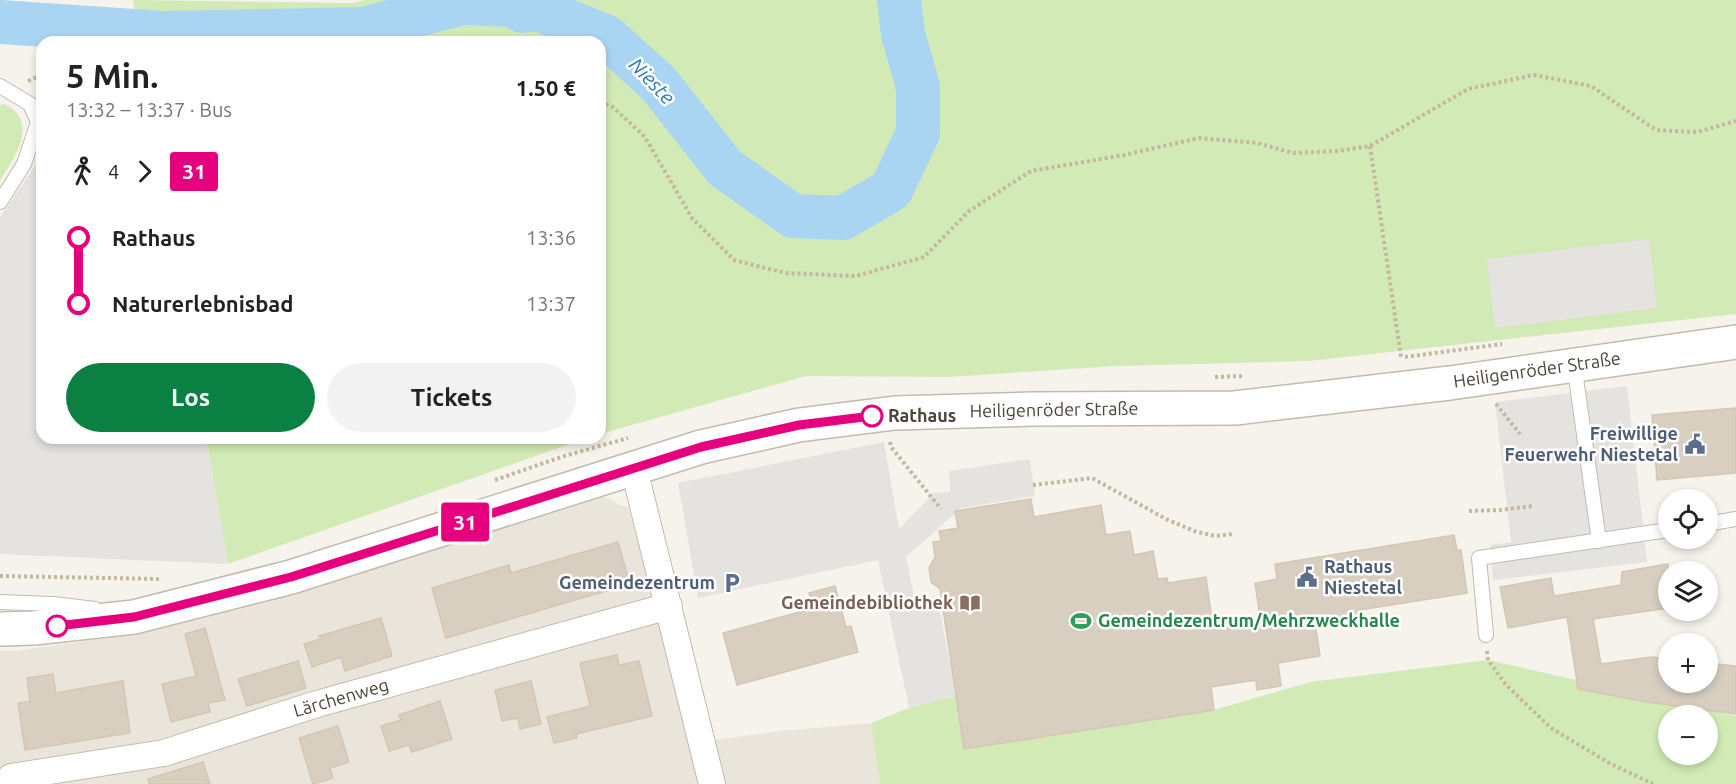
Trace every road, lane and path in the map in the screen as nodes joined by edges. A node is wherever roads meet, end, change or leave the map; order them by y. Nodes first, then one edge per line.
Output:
1 (0, 86) edge
2 (606, 104) edge
3 (36, 118) edge
4 (1736, 122) edge
5 (36, 128) edge
6 (1370, 146) junction
7 (0, 202) edge
8 (1736, 342) edge
9 (1401, 357) dead end
10 (1574, 364) junction
11 (885, 414) junction
12 (634, 469) junction
13 (1033, 485) dead end
14 (1532, 506) dead end
15 (941, 509) dead end
16 (1469, 511) dead end
17 (1736, 519) edge
18 (1718, 522) edge
19 (1658, 532) edge
20 (1233, 534) dead end
21 (1599, 541) junction
22 (0, 602) edge
23 (669, 606) junction
24 (134, 617) junction
25 (0, 628) edge
26 (1486, 635) joint
27 (10, 775) edge
28 (712, 784) edge
29 (1653, 784) edge

1 - 3 lane
2 - 6 path
4 - 6 path
5 - 7 lane
6 - 9 path
8 - 10 street, Heiligenröder Straße
10 - 11 street, Heiligenröder Straße
10 - 21 lane
11 - 12 street, Heiligenröder Straße
11 - 15 path
12 - 23 street
12 - 24 street, Heiligenröder Straße
13 - 20 path
14 - 16 path
17 - 18 lane
19 - 21 lane
21 - 26 lane
22 - 24 lane
23 - 27 street, Lärchenweg
23 - 28 street
24 - 25 street, Heiligenröder Straße
26 - 29 path

